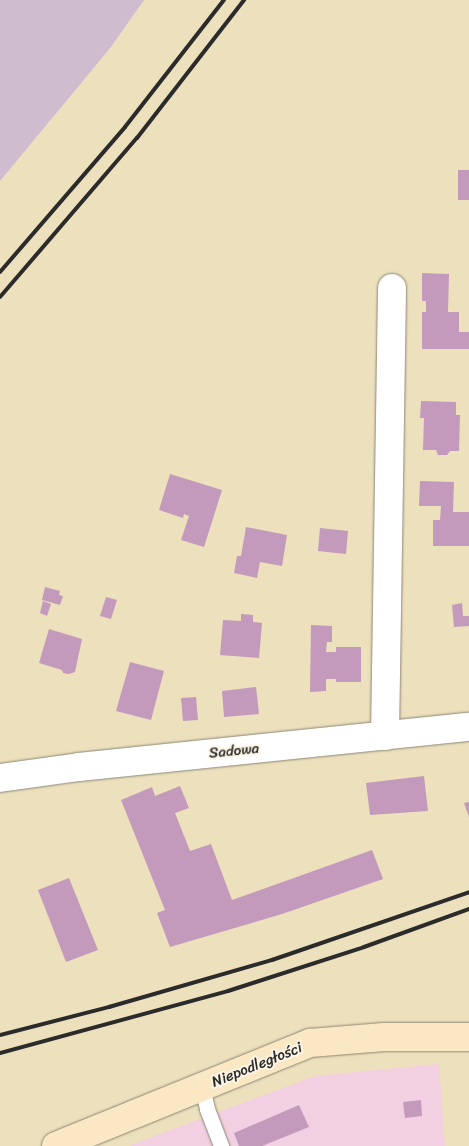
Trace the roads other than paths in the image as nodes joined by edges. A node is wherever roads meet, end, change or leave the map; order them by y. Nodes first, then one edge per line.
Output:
1 (392, 288) dead end
2 (469, 727) edge
3 (385, 736) junction
4 (0, 778) edge
5 (469, 1037) edge
6 (202, 1087) junction
7 (56, 1146) edge
8 (221, 1146) edge

1 - 3 street
2 - 3 street, Sadowa
3 - 4 street, Sadowa
5 - 6 street, Niepodległości
6 - 7 street, Niepodległości
6 - 8 lane

